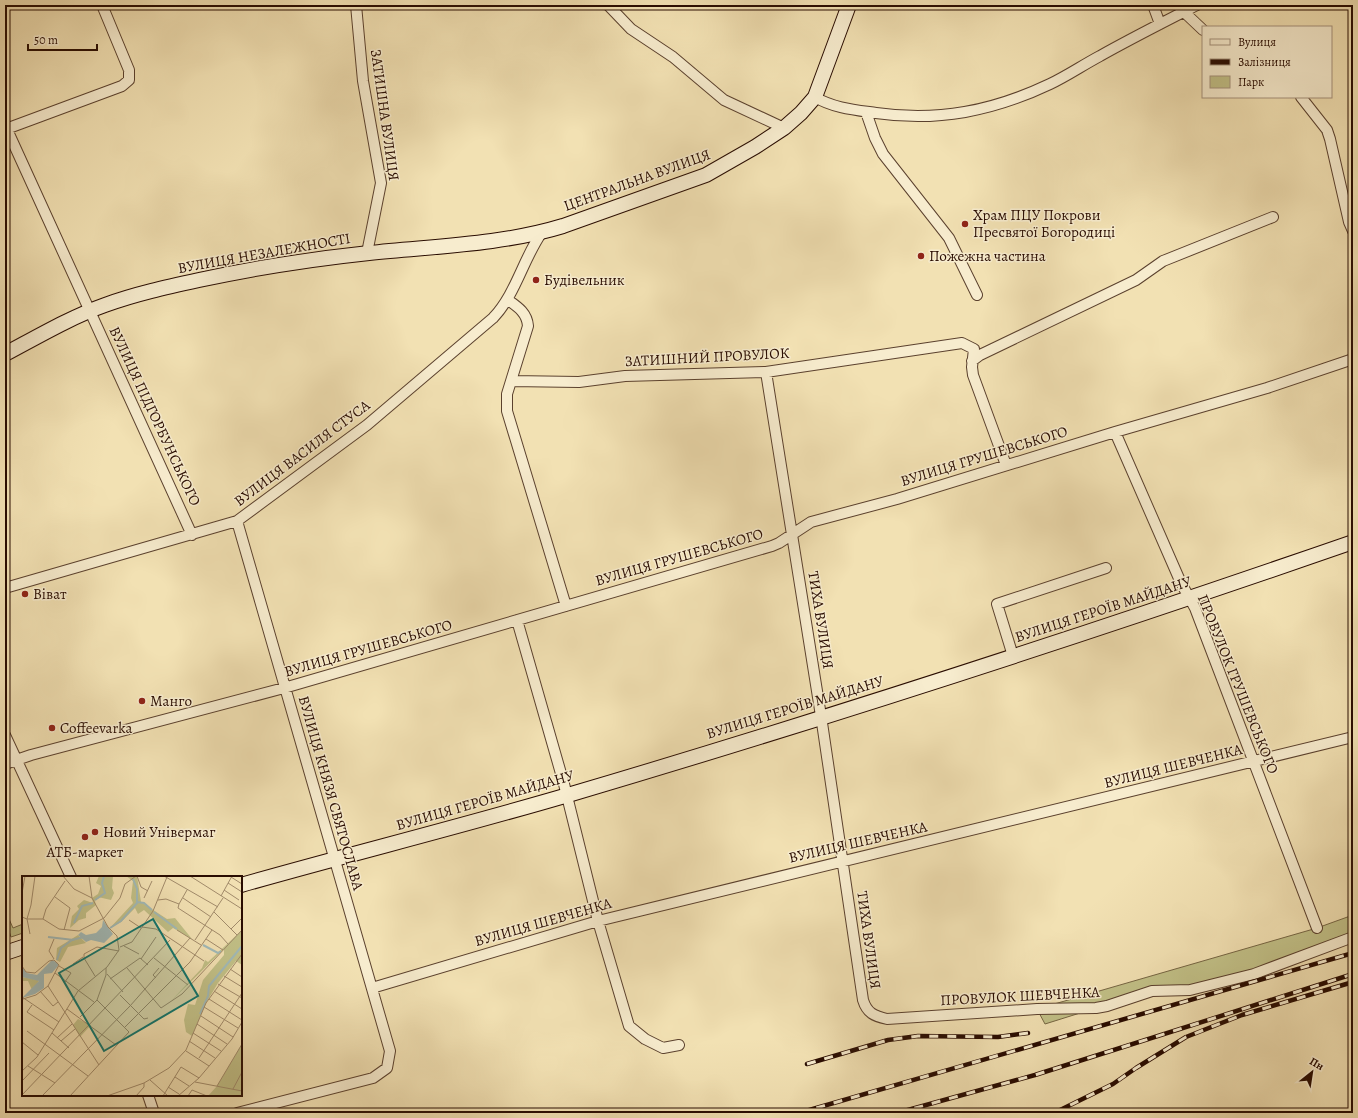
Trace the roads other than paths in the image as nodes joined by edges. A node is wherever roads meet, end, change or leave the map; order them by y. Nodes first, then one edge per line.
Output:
1 (102, 5) edge
2 (356, 5) edge
3 (608, 5) edge
4 (849, 5) edge
5 (1154, 5) edge
6 (1196, 5) edge
7 (1184, 12) junction
8 (1160, 24) junction
9 (1202, 29) edge
10 (815, 97) junction
11 (1302, 98) edge
12 (866, 112) junction
13 (6, 127) edge
14 (784, 128) junction
15 (1273, 217) dead end
16 (1353, 231) edge
17 (542, 232) junction
18 (367, 253) junction
19 (977, 295) dead end
20 (508, 300) junction
21 (90, 310) junction
22 (5, 354) edge
23 (1353, 359) edge
24 (972, 361) junction
25 (766, 372) junction
26 (510, 381) junction
27 (1115, 432) junction
28 (1006, 465) junction
29 (237, 521) junction
30 (192, 534) junction
31 (792, 534) junction
32 (1353, 542) edge
33 (1106, 568) dead end
34 (5, 588) edge
35 (1189, 599) junction
36 (566, 606) junction
37 (517, 620) junction
38 (1013, 656) junction
39 (284, 688) junction
40 (821, 716) junction
41 (5, 735) edge
42 (1353, 737) edge
43 (17, 760) junction
44 (1254, 762) junction
45 (5, 764) edge
46 (566, 795) junction
47 (334, 858) junction
48 (842, 861) junction
49 (71, 876) edge
50 (242, 885) edge
51 (598, 921) junction
52 (1317, 928) dead end
53 (1353, 936) edge
54 (22, 947) edge
55 (5, 952) edge
56 (372, 988) junction
57 (870, 1012) joint
58 (679, 1045) dead end
59 (148, 1096) edge
60 (154, 1113) edge
61 (237, 1113) edge

1 - 13 street
2 - 18 street, ЗАТИШНА ВУЛИЦЯ
3 - 14 street
4 - 10 street, ЦЕНТРАЛЬНА ВУЛИЦЯ
5 - 8 street
6 - 7 street
7 - 8 street
7 - 9 street
8 - 12 street
10 - 12 street
10 - 14 street, ЦЕНТРАЛЬНА ВУЛИЦЯ
11 - 16 street
12 - 19 street
13 - 21 street, ВУЛИЦЯ ПІДГОРБУНСЬКОГО
14 - 17 street, ЦЕНТРАЛЬНА ВУЛИЦЯ
15 - 24 street
17 - 18 street, ВУЛИЦЯ НЕЗАЛЕЖНОСТІ
17 - 20 street, ВУЛИЦЯ ВАСИЛЯ СТУСА
18 - 21 street, ВУЛИЦЯ НЕЗАЛЕЖНОСТІ
20 - 26 street
20 - 29 street, ВУЛИЦЯ ВАСИЛЯ СТУСА
21 - 22 street, ВУЛИЦЯ НЕЗАЛЕЖНОСТІ
21 - 30 street, ВУЛИЦЯ ПІДГОРБУНСЬКОГО
23 - 27 street, ВУЛИЦЯ ГРУШЕВСЬКОГО
24 - 25 street, ЗАТИШНИЙ ПРОВУЛОК
24 - 28 street
25 - 26 street, ЗАТИШНИЙ ПРОВУЛОК
25 - 31 street, ТИХА ВУЛИЦЯ
26 - 36 street
27 - 28 street, ВУЛИЦЯ ГРУШЕВСЬКОГО
27 - 35 street, ПРОВУЛОК ГРУШЕВСЬКОГО
28 - 31 street, ВУЛИЦЯ ГРУШЕВСЬКОГО
29 - 30 street, ВУЛИЦЯ ВАСИЛЯ СТУСА
29 - 39 street, ВУЛИЦЯ КНЯЗЯ СВЯТОСЛАВА
30 - 34 street, ВУЛИЦЯ ВАСИЛЯ СТУСА
31 - 36 street, ВУЛИЦЯ ГРУШЕВСЬКОГО
31 - 40 street, ТИХА ВУЛИЦЯ
32 - 35 street, ВУЛИЦЯ ГЕРОЇВ МАЙДАНУ
33 - 38 street
35 - 38 street, ВУЛИЦЯ ГЕРОЇВ МАЙДАНУ
35 - 44 street, ПРОВУЛОК ГРУШЕВСЬКОГО
36 - 37 street, ВУЛИЦЯ ГРУШЕВСЬКОГО
37 - 39 street, ВУЛИЦЯ ГРУШЕВСЬКОГО
37 - 46 street
38 - 40 street, ВУЛИЦЯ ГЕРОЇВ МАЙДАНУ
39 - 43 street, ВУЛИЦЯ ГРУШЕВСЬКОГО
39 - 47 street, ВУЛИЦЯ КНЯЗЯ СВЯТОСЛАВА
40 - 46 street, ВУЛИЦЯ ГЕРОЇВ МАЙДАНУ
40 - 48 street, ТИХА ВУЛИЦЯ
41 - 43 street
42 - 44 street, ВУЛИЦЯ ШЕВЧЕНКА
43 - 45 street, ВУЛИЦЯ ГРУШЕВСЬКОГО
43 - 49 street
44 - 48 street, ВУЛИЦЯ ШЕВЧЕНКА
44 - 52 street, ПРОВУЛОК ГРУШЕВСЬКОГО
46 - 47 street, ВУЛИЦЯ ГЕРОЇВ МАЙДАНУ
46 - 51 street
47 - 50 street, ВУЛИЦЯ ГЕРОЇВ МАЙДАНУ
47 - 56 street, ВУЛИЦЯ КНЯЗЯ СВЯТОСЛАВА
48 - 51 street, ВУЛИЦЯ ШЕВЧЕНКА
48 - 57 street, ТИХА ВУЛИЦЯ
51 - 56 street, ВУЛИЦЯ ШЕВЧЕНКА
51 - 58 street
53 - 57 street, ПРОВУЛОК ШЕВЧЕНКА
54 - 55 street
56 - 61 street, ВУЛИЦЯ КНЯЗЯ СВЯТОСЛАВА
59 - 60 street

